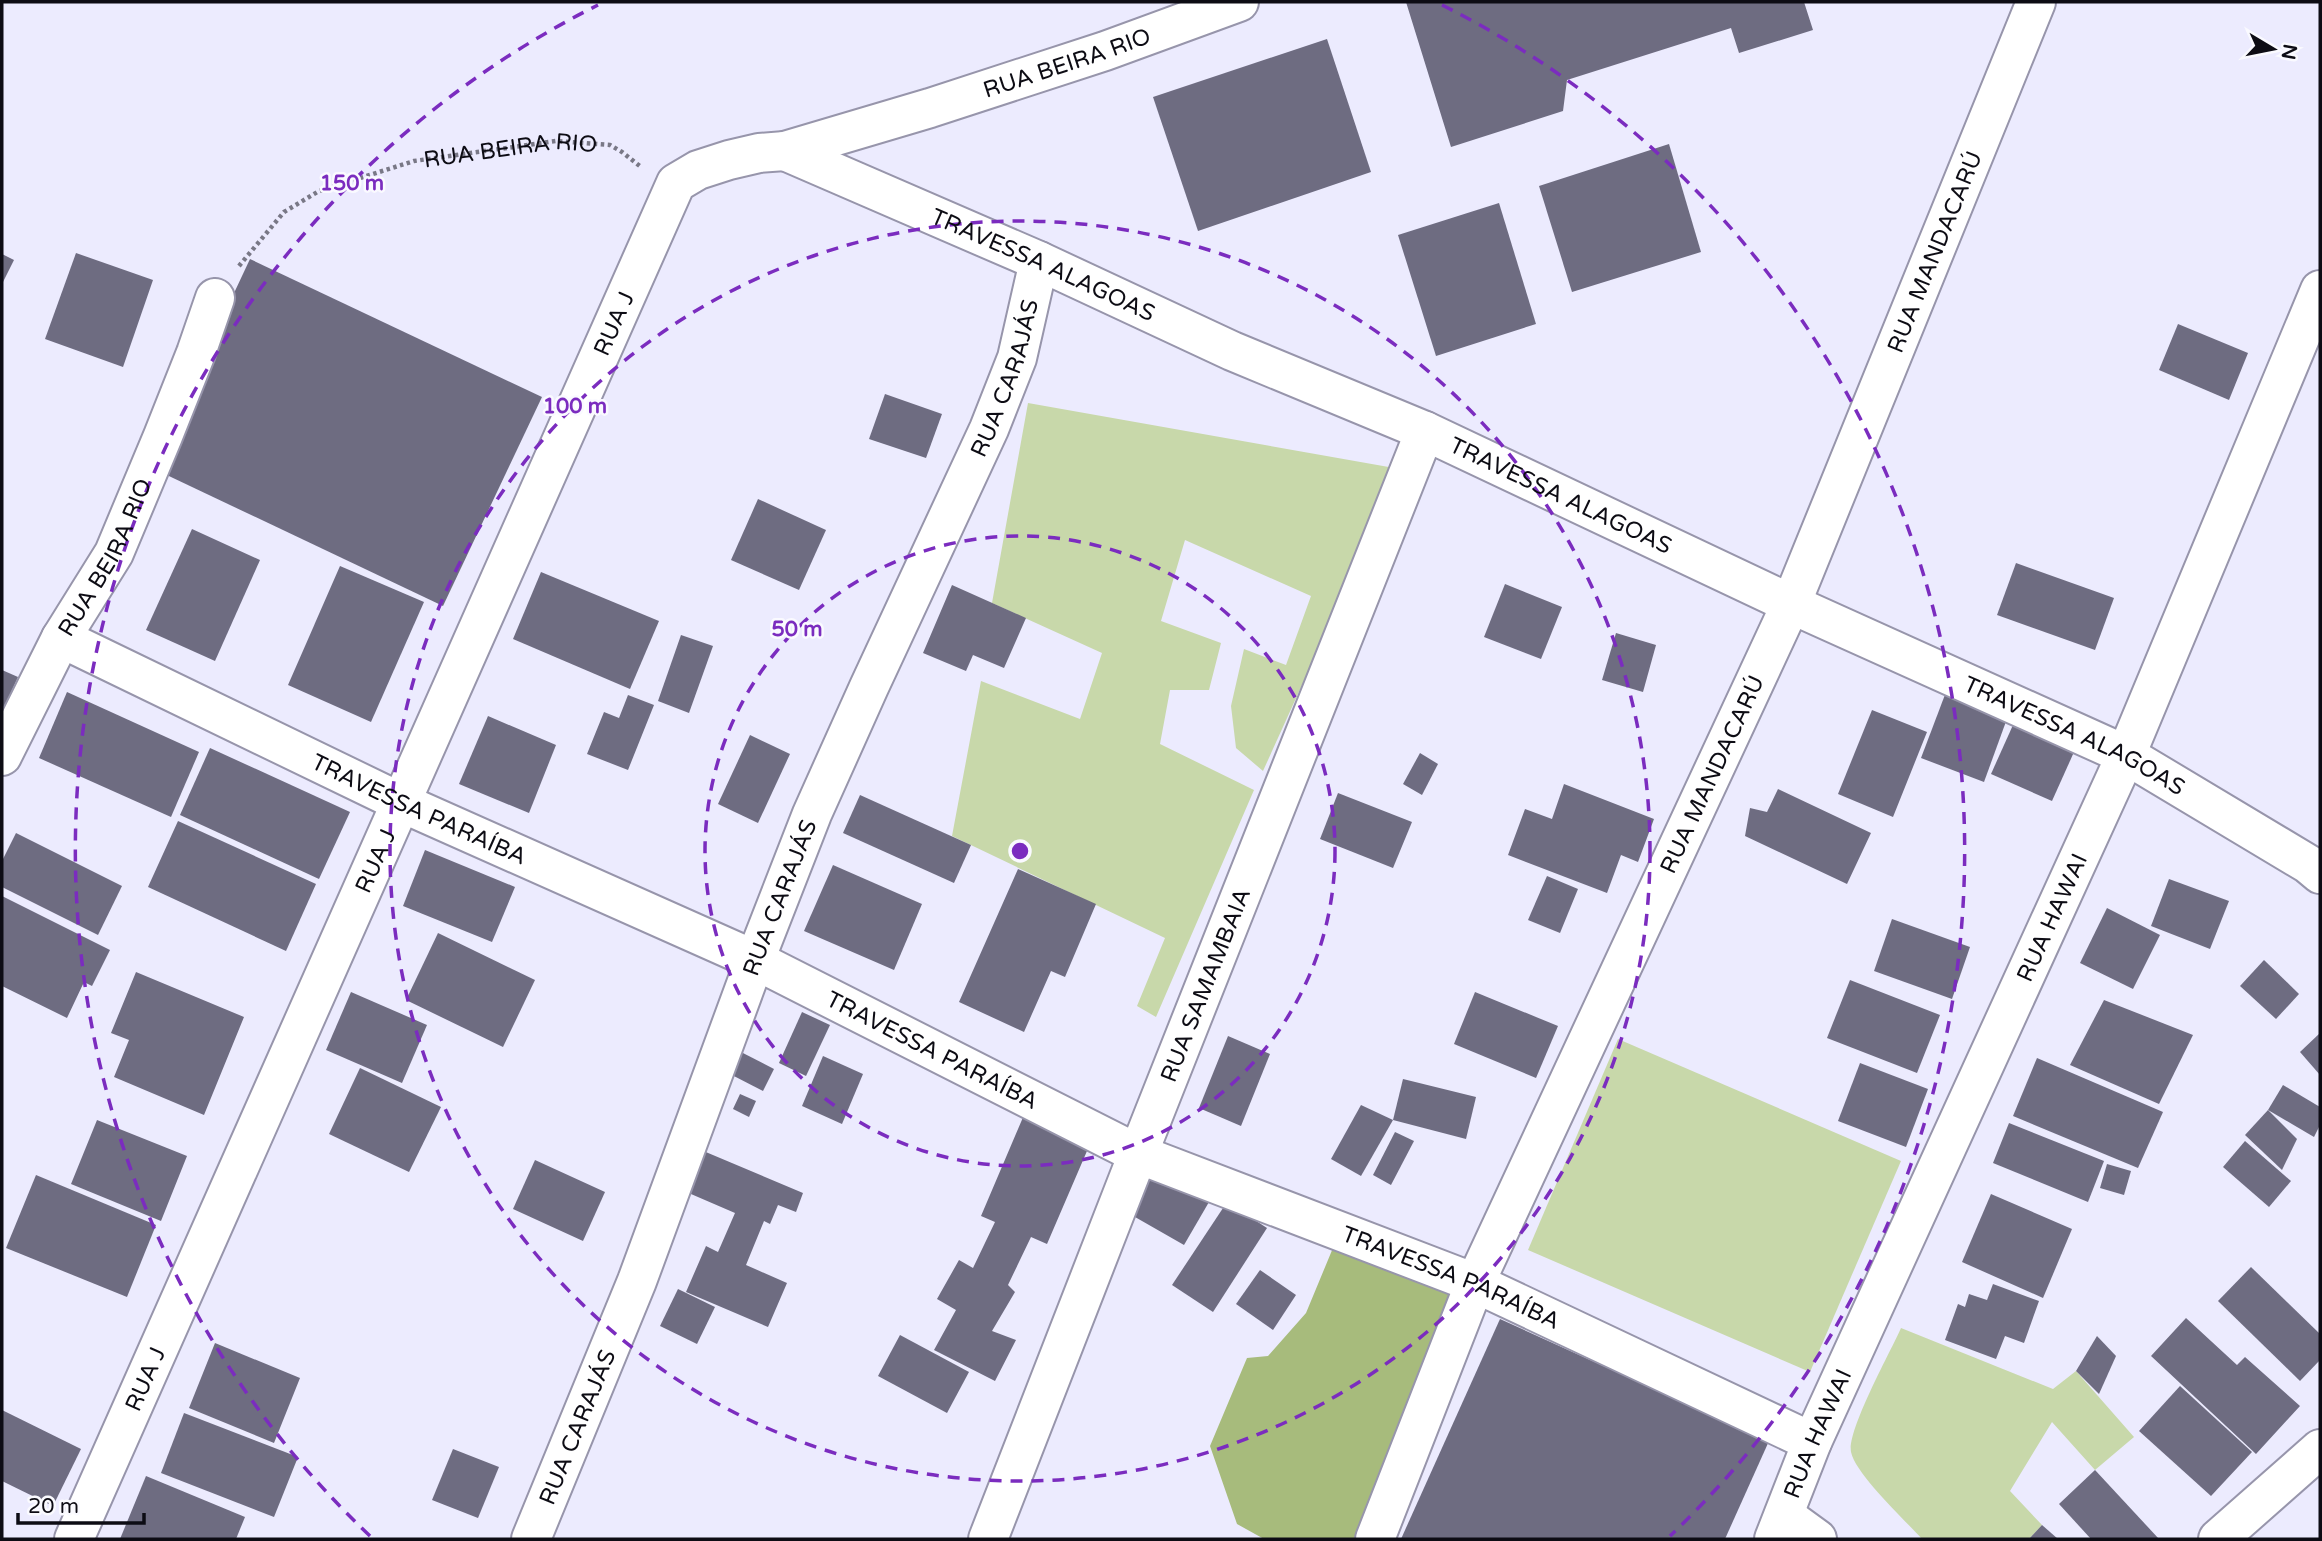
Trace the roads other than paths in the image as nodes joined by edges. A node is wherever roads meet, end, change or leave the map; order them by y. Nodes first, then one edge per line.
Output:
1 (1238, 2) edge
2 (2036, 2) edge
3 (785, 151) junction
4 (676, 183) joint
5 (1039, 261) junction
6 (2320, 290) edge
7 (215, 298) road end
8 (1425, 430) junction
9 (1791, 604) junction
10 (61, 638) junction
11 (2126, 755) junction
12 (2, 756) edge
13 (400, 802) junction
14 (2320, 874) edge
15 (755, 960) junction
16 (1138, 1154) junction
17 (1475, 1283) junction
18 (1812, 1442) junction
19 (2320, 1449) edge
20 (1779, 1527) edge
21 (74, 1539) edge
22 (531, 1539) edge
23 (988, 1539) edge
24 (1375, 1539) edge
25 (1817, 1539) edge
26 (2218, 1539) edge

1 - 3 street, RUA BEIRA RIO
2 - 9 street, RUA MANDACARÚ
3 - 4 street, RUA BEIRA RIO
3 - 5 street, TRAVESSA ALAGOAS
4 - 13 street, RUA J
5 - 8 street, TRAVESSA ALAGOAS
5 - 15 street, RUA CARAJÁS
6 - 11 street, RUA HAWAI
7 - 10 street, RUA BEIRA RIO
8 - 9 street, TRAVESSA ALAGOAS
8 - 16 street, RUA SAMAMBAIA
9 - 11 street, TRAVESSA ALAGOAS
9 - 17 street, RUA MANDACARÚ
10 - 12 street, RUA BEIRA RIO
10 - 13 street, TRAVESSA PARAÍBA
11 - 14 street, TRAVESSA ALAGOAS
11 - 18 street, RUA HAWAI
13 - 15 street, TRAVESSA PARAÍBA
13 - 21 street, RUA J
15 - 16 street, TRAVESSA PARAÍBA
15 - 22 street, RUA CARAJÁS
16 - 17 street, TRAVESSA PARAÍBA
16 - 23 street, RUA SAMAMBAIA
17 - 18 street, TRAVESSA PARAÍBA
17 - 24 street, RUA MANDACARÚ
18 - 20 street, RUA HAWAI
19 - 26 street
20 - 25 street

